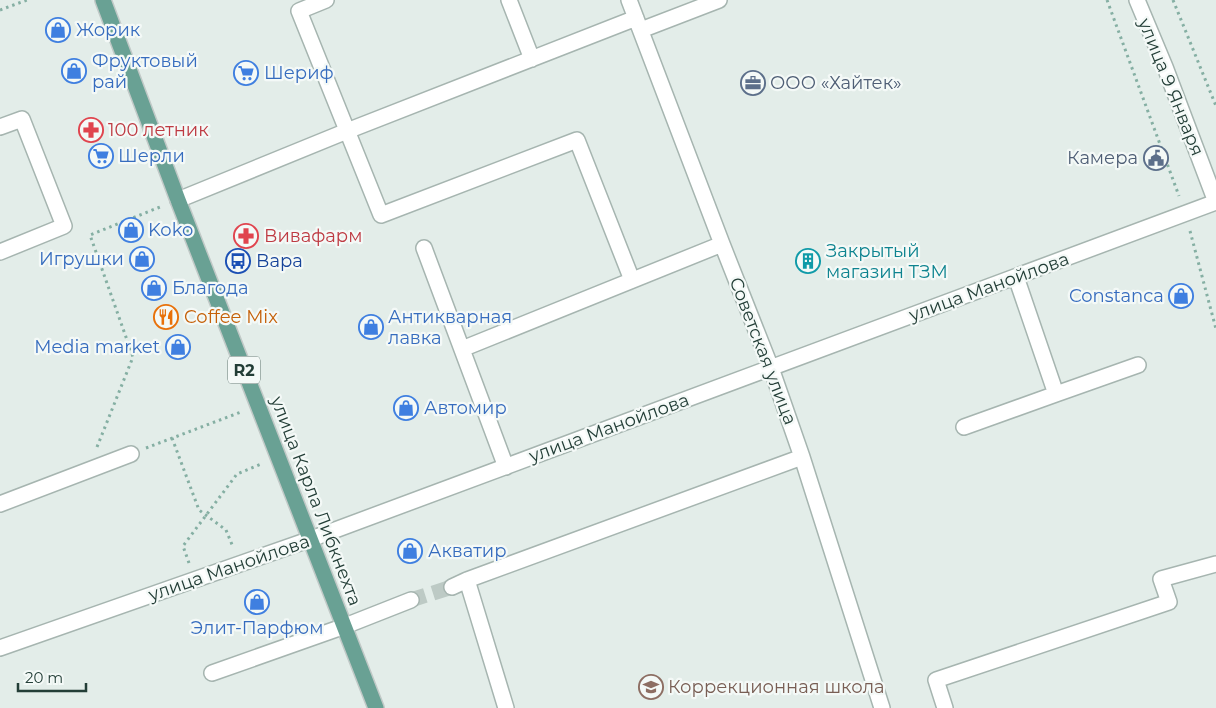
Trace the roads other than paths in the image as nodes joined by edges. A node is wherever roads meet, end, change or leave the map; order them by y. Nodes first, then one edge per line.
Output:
1 (103, 0) edge
2 (326, 0) edge
3 (508, 0) edge
4 (628, 0) edge
5 (719, 0) edge
6 (1137, 0) edge
7 (638, 24) junction
8 (532, 59) junction
9 (0, 128) edge
10 (347, 131) junction
11 (178, 200) junction
12 (1216, 202) edge
13 (722, 244) junction
14 (424, 248) dead end
15 (0, 252) edge
16 (1016, 277) junction
17 (632, 280) junction
18 (462, 349) junction
19 (1138, 365) dead end
20 (771, 368) junction
21 (1056, 394) junction
22 (964, 427) dead end
23 (132, 454) road end
24 (802, 457) junction
25 (506, 467) junction
26 (0, 504) edge
27 (311, 539) junction
28 (1216, 564) edge
29 (467, 580) junction
30 (452, 587) tunnel mouth
31 (411, 600) tunnel mouth
32 (345, 626) junction
33 (0, 648) edge
34 (212, 673) dead end
35 (376, 708) edge
36 (506, 708) edge
37 (882, 708) edge
38 (945, 708) edge

1 - 11 main road, улица Карла Либкнехта / R2
2 - 10 street
3 - 8 street
4 - 7 street, Советская улица
5 - 7 street
6 - 12 street, улица 9 Января
7 - 8 street
7 - 13 street, Советская улица
8 - 10 street
9 - 15 street
10 - 11 street
10 - 17 street
11 - 27 main road, улица Карла Либкнехта / R2
12 - 16 street, улица Манойлова
13 - 17 street
13 - 20 street, Советская улица
14 - 18 street
16 - 20 street, улица Манойлова
16 - 21 street
17 - 18 street
18 - 25 street
19 - 21 street
20 - 24 street, Советская улица
20 - 25 street, улица Манойлова
21 - 22 street
23 - 26 street
24 - 29 street
24 - 37 street, Советская улица
25 - 27 street, улица Манойлова
27 - 32 main road, улица Карла Либкнехта / R2
27 - 33 street, улица Манойлова
28 - 38 street
29 - 30 street
29 - 36 street
31 - 32 street
32 - 34 street
32 - 35 main road, улица Карла Либкнехта / R2

